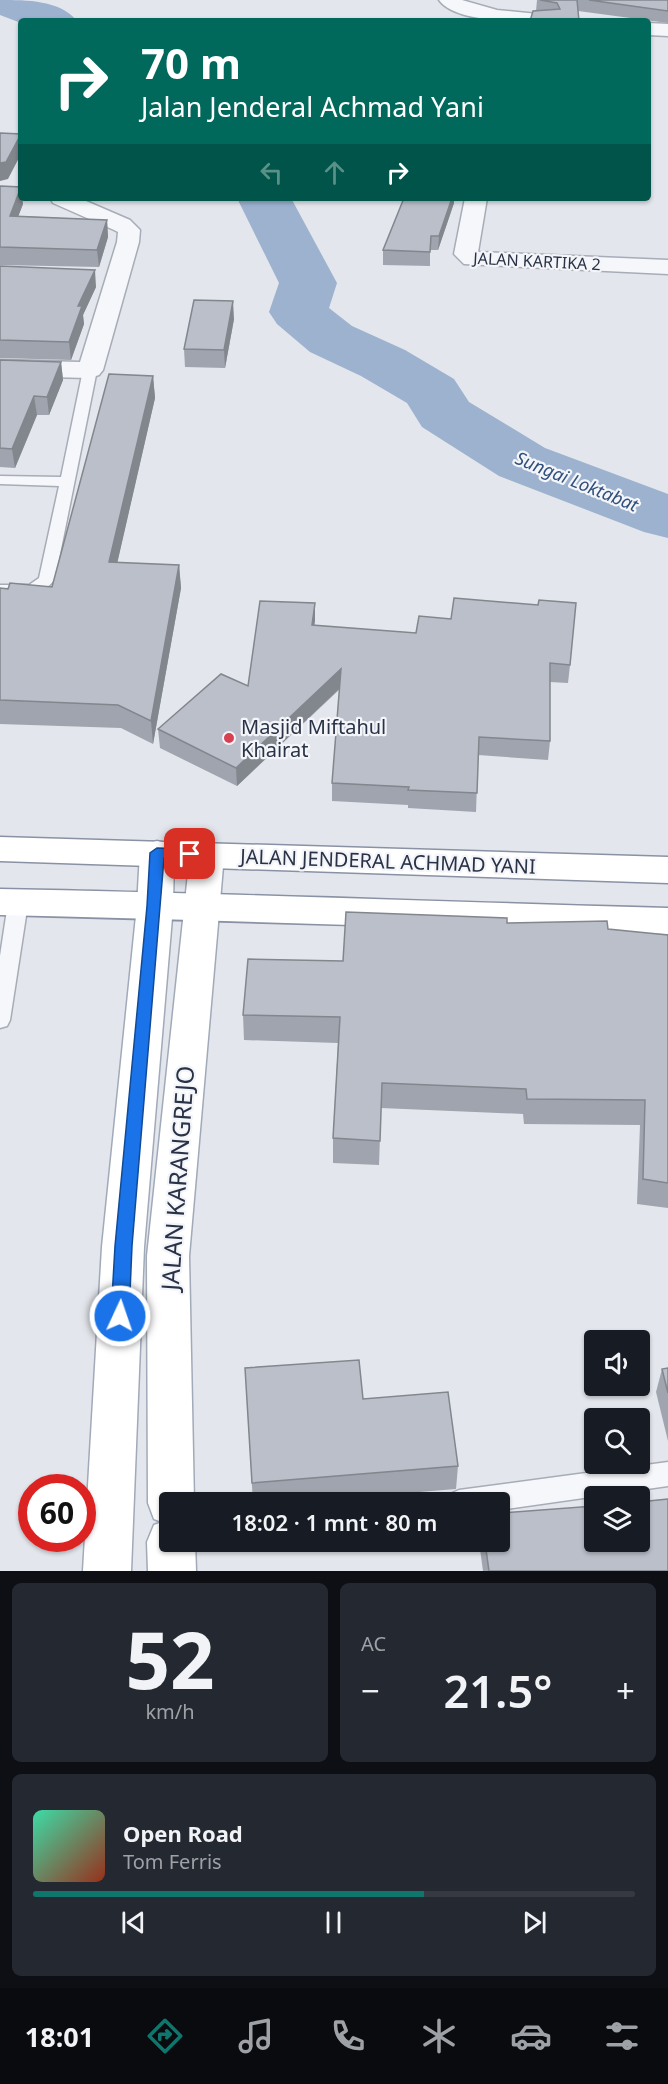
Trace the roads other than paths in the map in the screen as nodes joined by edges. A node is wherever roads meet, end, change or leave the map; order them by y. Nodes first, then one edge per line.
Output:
1 (448, 0) edge
2 (505, 18) edge
3 (651, 29) edge
4 (668, 30) edge
5 (68, 201) edge
6 (475, 201) edge
7 (668, 267) edge
8 (0, 369) edge
9 (90, 370) junction
10 (0, 480) edge
11 (66, 482) junction
12 (0, 590) edge
13 (0, 849) edge
14 (157, 853) junction
15 (207, 855) junction
16 (668, 870) edge
17 (9, 903) edge
18 (155, 906) junction
19 (202, 907) junction
20 (668, 921) edge
21 (0, 1020) edge
22 (668, 1474) edge
23 (172, 1492) edge
24 (510, 1496) edge
25 (107, 1571) edge

1 - 2 street
3 - 4 street
5 - 9 street
6 - 7 street, JALAN KARTIKA 2
8 - 9 street
9 - 11 lane
10 - 11 lane
11 - 12 lane
13 - 14 main road, JALAN JENDERAL ACHMAD YANI
14 - 15 main road, JALAN JENDERAL ACHMAD YANI
14 - 18 main road
15 - 16 main road, JALAN JENDERAL ACHMAD YANI
15 - 19 main road, JALAN KARANGREJO
17 - 18 main road
17 - 21 lane
18 - 19 main road
18 - 25 main road
19 - 20 main road
19 - 23 main road, JALAN KARANGREJO
22 - 24 lane

